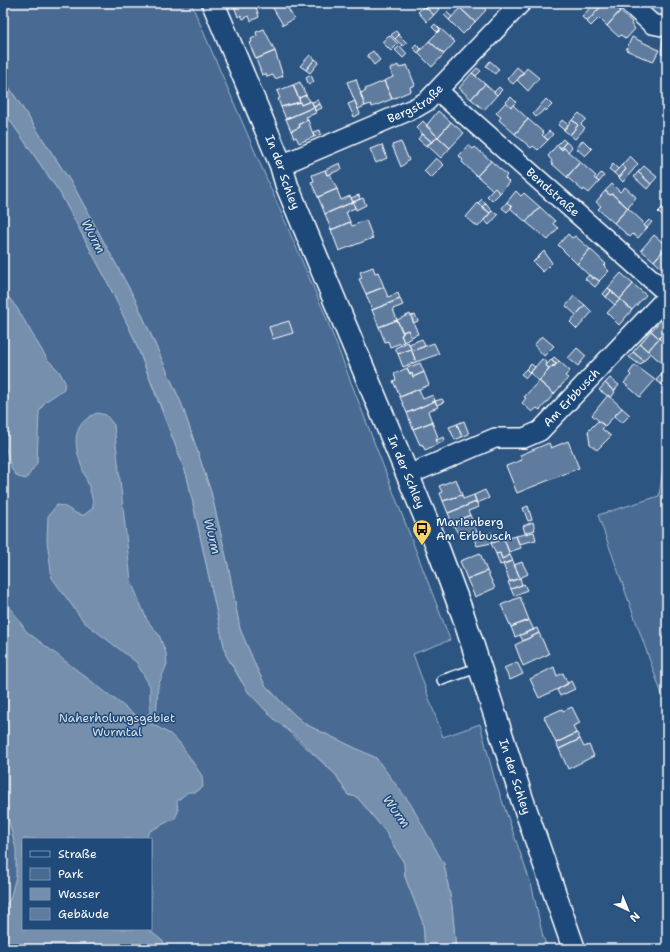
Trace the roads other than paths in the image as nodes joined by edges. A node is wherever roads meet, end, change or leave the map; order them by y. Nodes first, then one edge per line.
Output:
1 (213, 3) edge
2 (521, 3) edge
3 (629, 3) edge
4 (667, 27) edge
5 (438, 91) junction
6 (281, 165) junction
7 (667, 293) edge
8 (667, 297) edge
9 (408, 475) junction
10 (480, 667) junction
11 (442, 680) dead end
12 (574, 949) edge

1 - 6 street, In der Schley
2 - 5 street, Bergstraße
3 - 4 street
5 - 6 street, Bergstraße
5 - 7 street, Bendstraße
6 - 9 street, In der Schley
8 - 9 street, Am Erbbusch
9 - 10 street, In der Schley
10 - 11 lane
10 - 12 street, In der Schley

